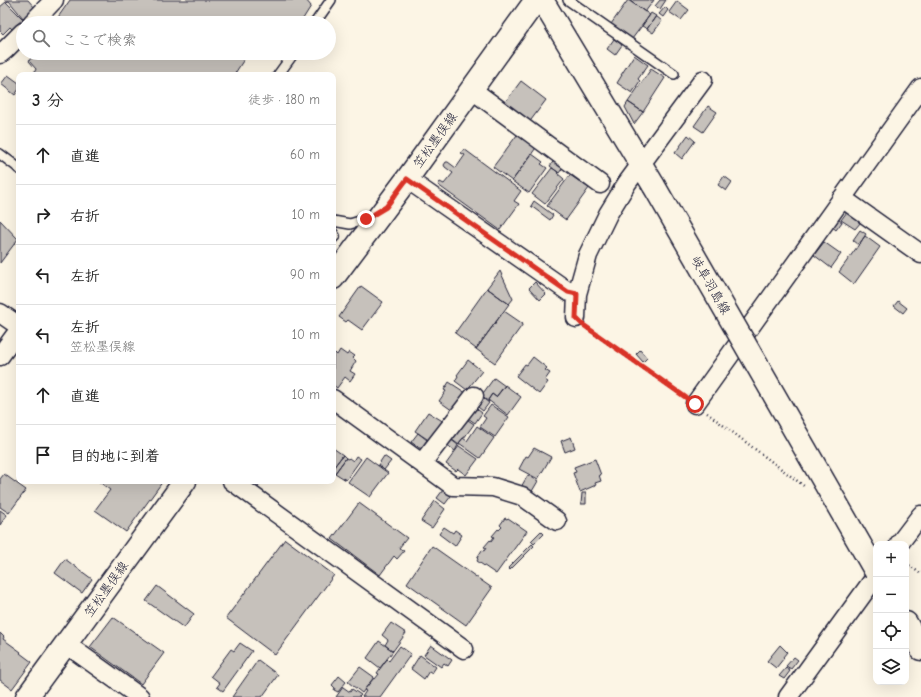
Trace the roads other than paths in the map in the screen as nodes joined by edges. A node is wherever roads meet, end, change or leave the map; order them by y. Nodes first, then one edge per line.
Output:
1 (54, 0) edge
2 (331, 0) edge
3 (536, 0) edge
4 (542, 0) edge
5 (568, 0) edge
6 (39, 16) edge
7 (320, 16) edge
8 (16, 39) edge
9 (0, 54) edge
10 (289, 60) edge
11 (280, 72) edge
12 (674, 74) dead end
13 (703, 80) dead end
14 (921, 88) edge
15 (471, 89) junction
16 (0, 154) edge
17 (641, 165) junction
18 (16, 166) edge
19 (407, 179) junction
20 (600, 184) dead end
21 (842, 198) junction
22 (386, 207) junction
23 (336, 222) edge
24 (921, 254) edge
25 (336, 274) edge
26 (577, 294) junction
27 (0, 313) edge
28 (576, 318) road end
29 (16, 324) edge
30 (16, 334) edge
31 (0, 356) edge
32 (474, 396) dead end
33 (336, 401) edge
34 (695, 404) road end
35 (422, 463) junction
36 (183, 484) edge
37 (236, 484) edge
38 (921, 515) edge
39 (557, 521) dead end
40 (902, 541) edge
41 (873, 567) edge
42 (875, 577) edge
43 (909, 629) edge
44 (66, 644) junction
45 (464, 650) dead end
46 (921, 650) edge
47 (27, 697) edge
48 (140, 697) edge
49 (788, 697) edge

1 - 6 street
2 - 7 lane
3 - 15 main road, 笠松墨俣線
4 - 17 main road, 岐阜羽島線
5 - 12 lane
8 - 9 street
10 - 11 lane
13 - 17 street
14 - 21 street
15 - 19 main road, 笠松墨俣線
15 - 20 street
16 - 18 lane
17 - 26 street
17 - 41 main road, 岐阜羽島線, bridge
19 - 22 main road, 笠松墨俣線
19 - 26 street
21 - 24 street
21 - 34 street
22 - 23 lane
22 - 25 main road, 笠松墨俣線
26 - 28 street
27 - 29 street
30 - 31 street
32 - 35 street
33 - 35 street
35 - 39 street
36 - 44 main road, 笠松墨俣線
37 - 45 street
38 - 40 street
42 - 49 street
43 - 46 main road
44 - 47 main road, 笠松墨俣線
44 - 48 street

